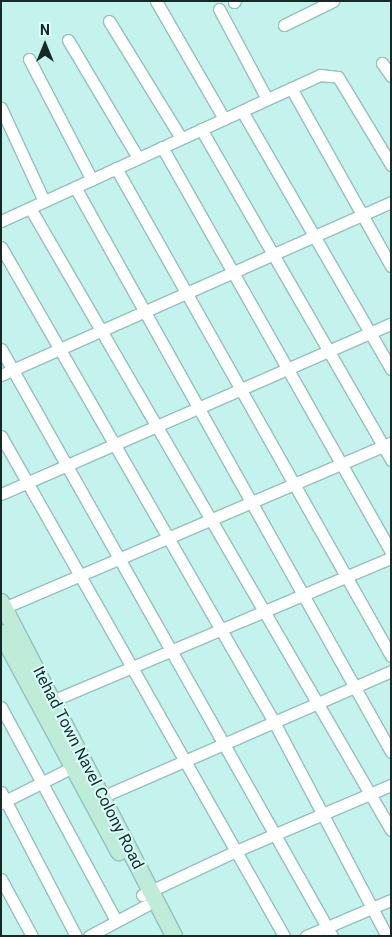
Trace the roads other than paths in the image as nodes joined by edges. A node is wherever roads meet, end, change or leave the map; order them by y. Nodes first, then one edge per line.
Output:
1 (156, 1) edge
2 (333, 1) edge
3 (219, 10) dead end
4 (108, 21) dead end
5 (284, 25) dead end
6 (68, 40) dead end
7 (29, 59) dead end
8 (382, 63) dead end
9 (391, 76) edge
10 (291, 88) junction
11 (267, 99) junction
12 (1, 108) edge
13 (242, 111) junction
14 (224, 119) junction
15 (201, 130) junction
16 (181, 138) junction
17 (162, 147) junction
18 (138, 158) junction
19 (391, 165) edge
20 (116, 168) junction
21 (92, 180) junction
22 (76, 187) junction
23 (44, 201) junction
24 (391, 202) edge
25 (30, 208) junction
26 (362, 215) junction
27 (2, 220) edge
28 (314, 236) junction
29 (1, 247) edge
30 (273, 255) junction
31 (391, 266) edge
32 (233, 272) junction
33 (186, 293) junction
34 (145, 312) junction
35 (391, 324) edge
36 (102, 331) junction
37 (370, 333) junction
38 (1, 349) edge
39 (60, 349) junction
40 (328, 352) junction
41 (391, 369) edge
42 (13, 370) junction
43 (288, 370) junction
44 (1, 375) edge
45 (240, 390) junction
46 (199, 408) junction
47 (157, 426) junction
48 (1, 436) edge
49 (115, 445) junction
50 (387, 445) edge
51 (391, 460) edge
52 (341, 464) junction
53 (67, 466) junction
54 (28, 483) junction
55 (294, 484) junction
56 (1, 494) edge
57 (252, 502) junction
58 (212, 519) junction
59 (168, 538) junction
60 (391, 552) edge
61 (391, 558) edge
62 (119, 559) junction
63 (80, 576) junction
64 (346, 577) junction
65 (303, 595) junction
66 (2, 606) edge
67 (265, 611) junction
68 (221, 630) junction
69 (1, 633) edge
70 (172, 651) junction
71 (391, 656) edge
72 (132, 667) junction
73 (391, 671) edge
74 (354, 687) junction
75 (318, 702) junction
76 (47, 703) junction
77 (1, 707) edge
78 (274, 722) junction
79 (224, 744) junction
80 (391, 752) edge
81 (185, 761) junction
82 (74, 767) junction
83 (42, 783) junction
84 (391, 785) edge
85 (371, 793) junction
86 (3, 799) edge
87 (97, 799) junction
88 (323, 814) junction
89 (391, 830) edge
90 (275, 834) junction
91 (236, 851) junction
92 (1, 879) edge
93 (147, 897) junction
94 (391, 900) edge
95 (373, 908) junction
96 (116, 921) junction
97 (330, 931) edge
98 (32, 936) edge
99 (76, 936) edge
100 (89, 936) edge
101 (163, 936) edge
102 (174, 936) edge
103 (284, 936) edge
104 (306, 936) edge
105 (387, 936) edge

1 - 14 street
2 - 5 street
3 - 11 street
4 - 16 street
6 - 18 street
7 - 21 street
8 - 9 street
10 - 11 street
10 - 19 street
10 - 26 street
11 - 13 street
12 - 23 street
13 - 14 street
13 - 28 street
14 - 15 street
15 - 16 street
15 - 30 street
16 - 17 street
17 - 18 street
17 - 32 street
18 - 20 street
20 - 21 street
20 - 33 street
21 - 22 street
22 - 23 street
22 - 34 street
23 - 25 street
24 - 26 street
25 - 27 street
25 - 36 street
26 - 28 street
26 - 31 street
28 - 30 street
28 - 37 street
29 - 39 street
30 - 32 street
30 - 40 street
32 - 33 street
32 - 43 street
33 - 34 street
33 - 45 street
34 - 36 street
34 - 46 street
35 - 37 street
36 - 39 street
36 - 47 street
37 - 40 street
37 - 41 street
38 - 42 street
39 - 42 street
39 - 49 street
40 - 43 street
40 - 50 street
42 - 44 street
42 - 53 street
43 - 45 street
43 - 52 street
45 - 46 street
45 - 55 street
46 - 47 street
46 - 57 street
47 - 49 street
47 - 58 street
48 - 54 street
49 - 53 street
49 - 59 street
50 - 51 street
50 - 52 street
52 - 55 street
52 - 60 street
53 - 54 street
53 - 62 street
54 - 56 street
54 - 63 street
55 - 57 street
55 - 64 street
57 - 58 street
57 - 65 street
58 - 59 street
58 - 67 street
59 - 62 street
59 - 68 street
61 - 64 street
62 - 63 street
62 - 70 street
63 - 66 street
63 - 72 street
64 - 65 street
64 - 71 street
65 - 67 street
65 - 74 street
66 - 76 street, Itehad Town Navel Colony Road
67 - 68 street
67 - 75 street
68 - 70 street
68 - 78 street
69 - 76 street, Itehad Town Navel Colony Road
70 - 72 street
70 - 79 street
72 - 76 street
72 - 81 street
73 - 74 street
74 - 75 street
74 - 80 street
75 - 78 street
75 - 85 street
76 - 82 street, Itehad Town Navel Colony Road
76 - 87 street, Itehad Town Navel Colony Road
77 - 83 street
78 - 79 street
78 - 88 street
79 - 81 street
79 - 90 street
81 - 87 street
81 - 91 street
82 - 83 street
82 - 87 street, Itehad Town Navel Colony Road
83 - 86 street
83 - 96 street
84 - 85 street
85 - 88 street
85 - 89 street
86 - 99 street
87 - 93 street, Itehad Town Navel Colony Road
88 - 90 street
88 - 95 street
90 - 91 street
90 - 97 street
91 - 93 street
91 - 103 street
92 - 98 street
93 - 96 street
93 - 101 street, Itehad Town Navel Colony Road
93 - 102 street, Itehad Town Navel Colony Road
94 - 95 street
95 - 97 street
95 - 105 street
96 - 100 street
97 - 104 street

